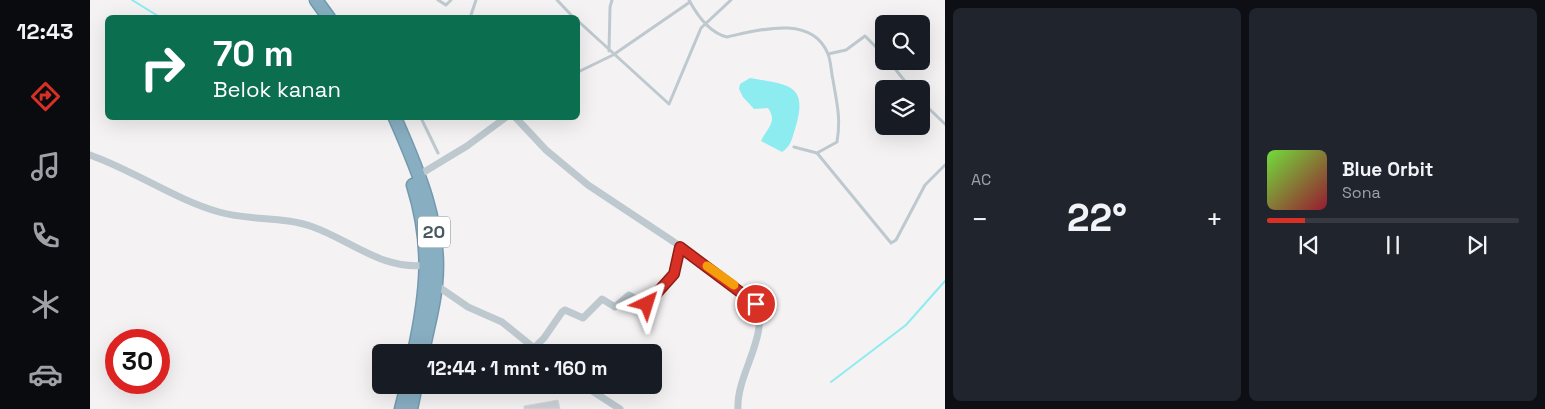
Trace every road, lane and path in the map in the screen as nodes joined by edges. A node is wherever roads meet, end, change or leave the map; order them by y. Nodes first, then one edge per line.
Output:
1 (316, 0) edge
2 (325, 0) edge
3 (438, 0) edge
4 (451, 0) edge
5 (476, 0) edge
6 (557, 0) edge
7 (612, 0) edge
8 (731, 0) edge
9 (690, 1) edge
10 (327, 15) edge
11 (336, 15) edge
12 (471, 15) edge
13 (571, 15) edge
14 (580, 23) edge
15 (706, 23) junction
16 (875, 46) edge
17 (609, 51) junction
18 (828, 54) junction
19 (614, 55) junction
20 (580, 71) edge
21 (930, 110) edge
22 (387, 120) edge
23 (396, 120) edge
24 (422, 120) edge
25 (502, 120) edge
26 (518, 120) edge
27 (945, 124) edge
28 (794, 147) dead end
29 (438, 153) dead end
30 (817, 153) junction
31 (90, 155) edge
32 (945, 164) edge
33 (419, 175) junction
34 (680, 247) junction
35 (427, 265) junction
36 (436, 285) junction
37 (415, 344) edge
38 (425, 344) edge
39 (529, 344) edge
40 (540, 344) edge
41 (405, 394) edge
42 (414, 394) edge
43 (597, 394) edge
44 (401, 409) edge
45 (411, 409) edge
46 (620, 409) edge
47 (738, 409) edge

1 - 10 highway
2 - 11 highway
3 - 4 lane
5 - 12 lane
6 - 13 lane
7 - 17 lane
8 - 15 lane
9 - 15 lane
9 - 19 lane
14 - 17 lane
15 - 18 lane
15 - 19 lane
16 - 18 lane
17 - 19 lane
18 - 30 lane
19 - 20 lane
21 - 27 lane
22 - 35 highway, 20
23 - 33 highway, 20
24 - 29 lane
25 - 33 street
26 - 34 street
28 - 30 lane
30 - 32 lane
31 - 35 street
33 - 36 highway, 20
34 - 40 street
34 - 47 street
35 - 37 highway, 20
36 - 38 highway, 20
36 - 39 street
41 - 44 highway
42 - 45 highway
43 - 46 street

